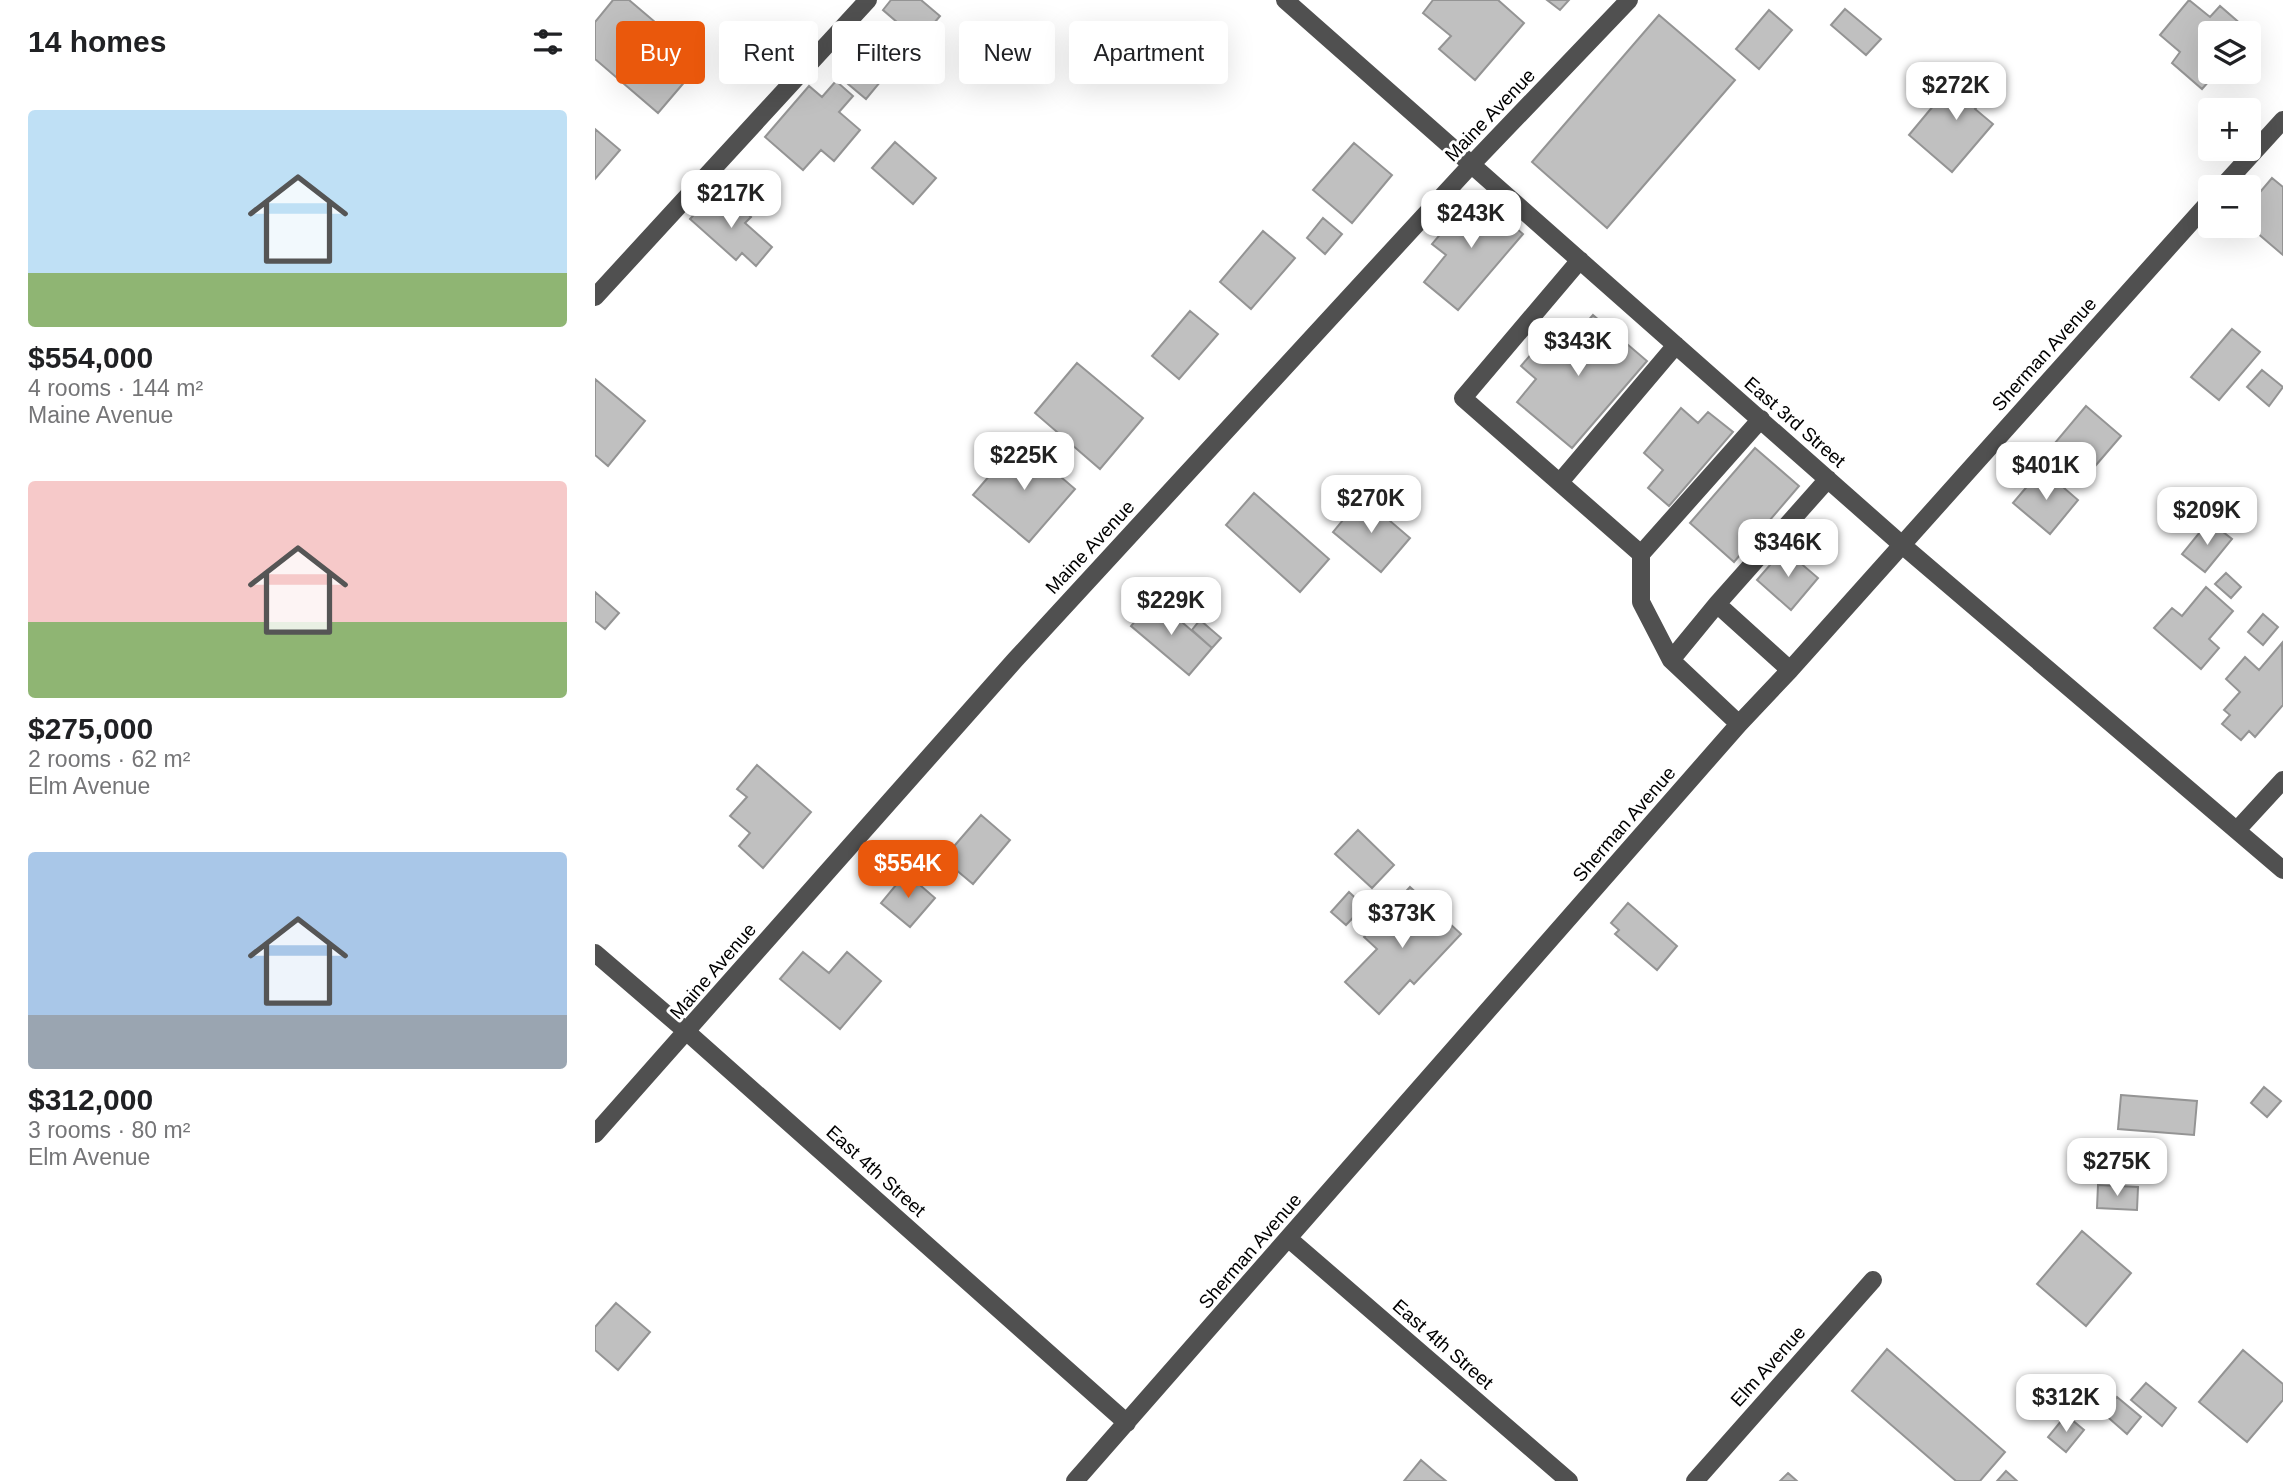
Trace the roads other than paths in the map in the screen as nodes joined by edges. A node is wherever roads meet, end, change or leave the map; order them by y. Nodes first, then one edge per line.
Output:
1 (869, 0) edge
2 (1285, 0) edge
3 (1629, 0) edge
4 (2283, 120) edge
5 (1471, 164) junction
6 (2233, 175) edge
7 (2198, 214) edge
8 (1580, 260) junction
9 (595, 297) edge
10 (1676, 345) junction
11 (1761, 419) junction
12 (1828, 479) junction
13 (1560, 482) junction
14 (1902, 544) junction
15 (1641, 554) junction
16 (1717, 604) junction
17 (1671, 660) junction
18 (1790, 670) junction
19 (1739, 724) junction
20 (2283, 780) edge
21 (2237, 830) junction
22 (2283, 870) edge
23 (595, 953) edge
24 (687, 1032) junction
25 (595, 1134) edge
26 (1289, 1239) junction
27 (1873, 1280) dead end
28 (1127, 1423) junction
29 (1075, 1481) edge
30 (1569, 1481) edge
31 (1695, 1481) edge

1 - 9 street
2 - 5 street, East 3rd Street
3 - 5 street, Maine Avenue
4 - 6 street
5 - 8 street, East 3rd Street
5 - 24 street, Maine Avenue
7 - 14 street, Sherman Avenue
8 - 10 street, East 3rd Street
8 - 13 street
10 - 11 street, East 3rd Street
10 - 13 street
11 - 12 street, East 3rd Street
11 - 15 street
12 - 14 street, East 3rd Street
12 - 16 street
13 - 15 street
14 - 18 street, Sherman Avenue
14 - 21 street, East 3rd Street
15 - 17 street
16 - 17 street
16 - 18 street
17 - 19 street
18 - 19 street, Sherman Avenue
19 - 26 street, Sherman Avenue
20 - 21 street
21 - 22 street, East 3rd Street
23 - 24 street, East 4th Street
24 - 25 street, Maine Avenue
24 - 28 street, East 4th Street
26 - 28 street, Sherman Avenue
26 - 30 street, East 4th Street
27 - 31 street, Elm Avenue
28 - 29 street, Sherman Avenue

